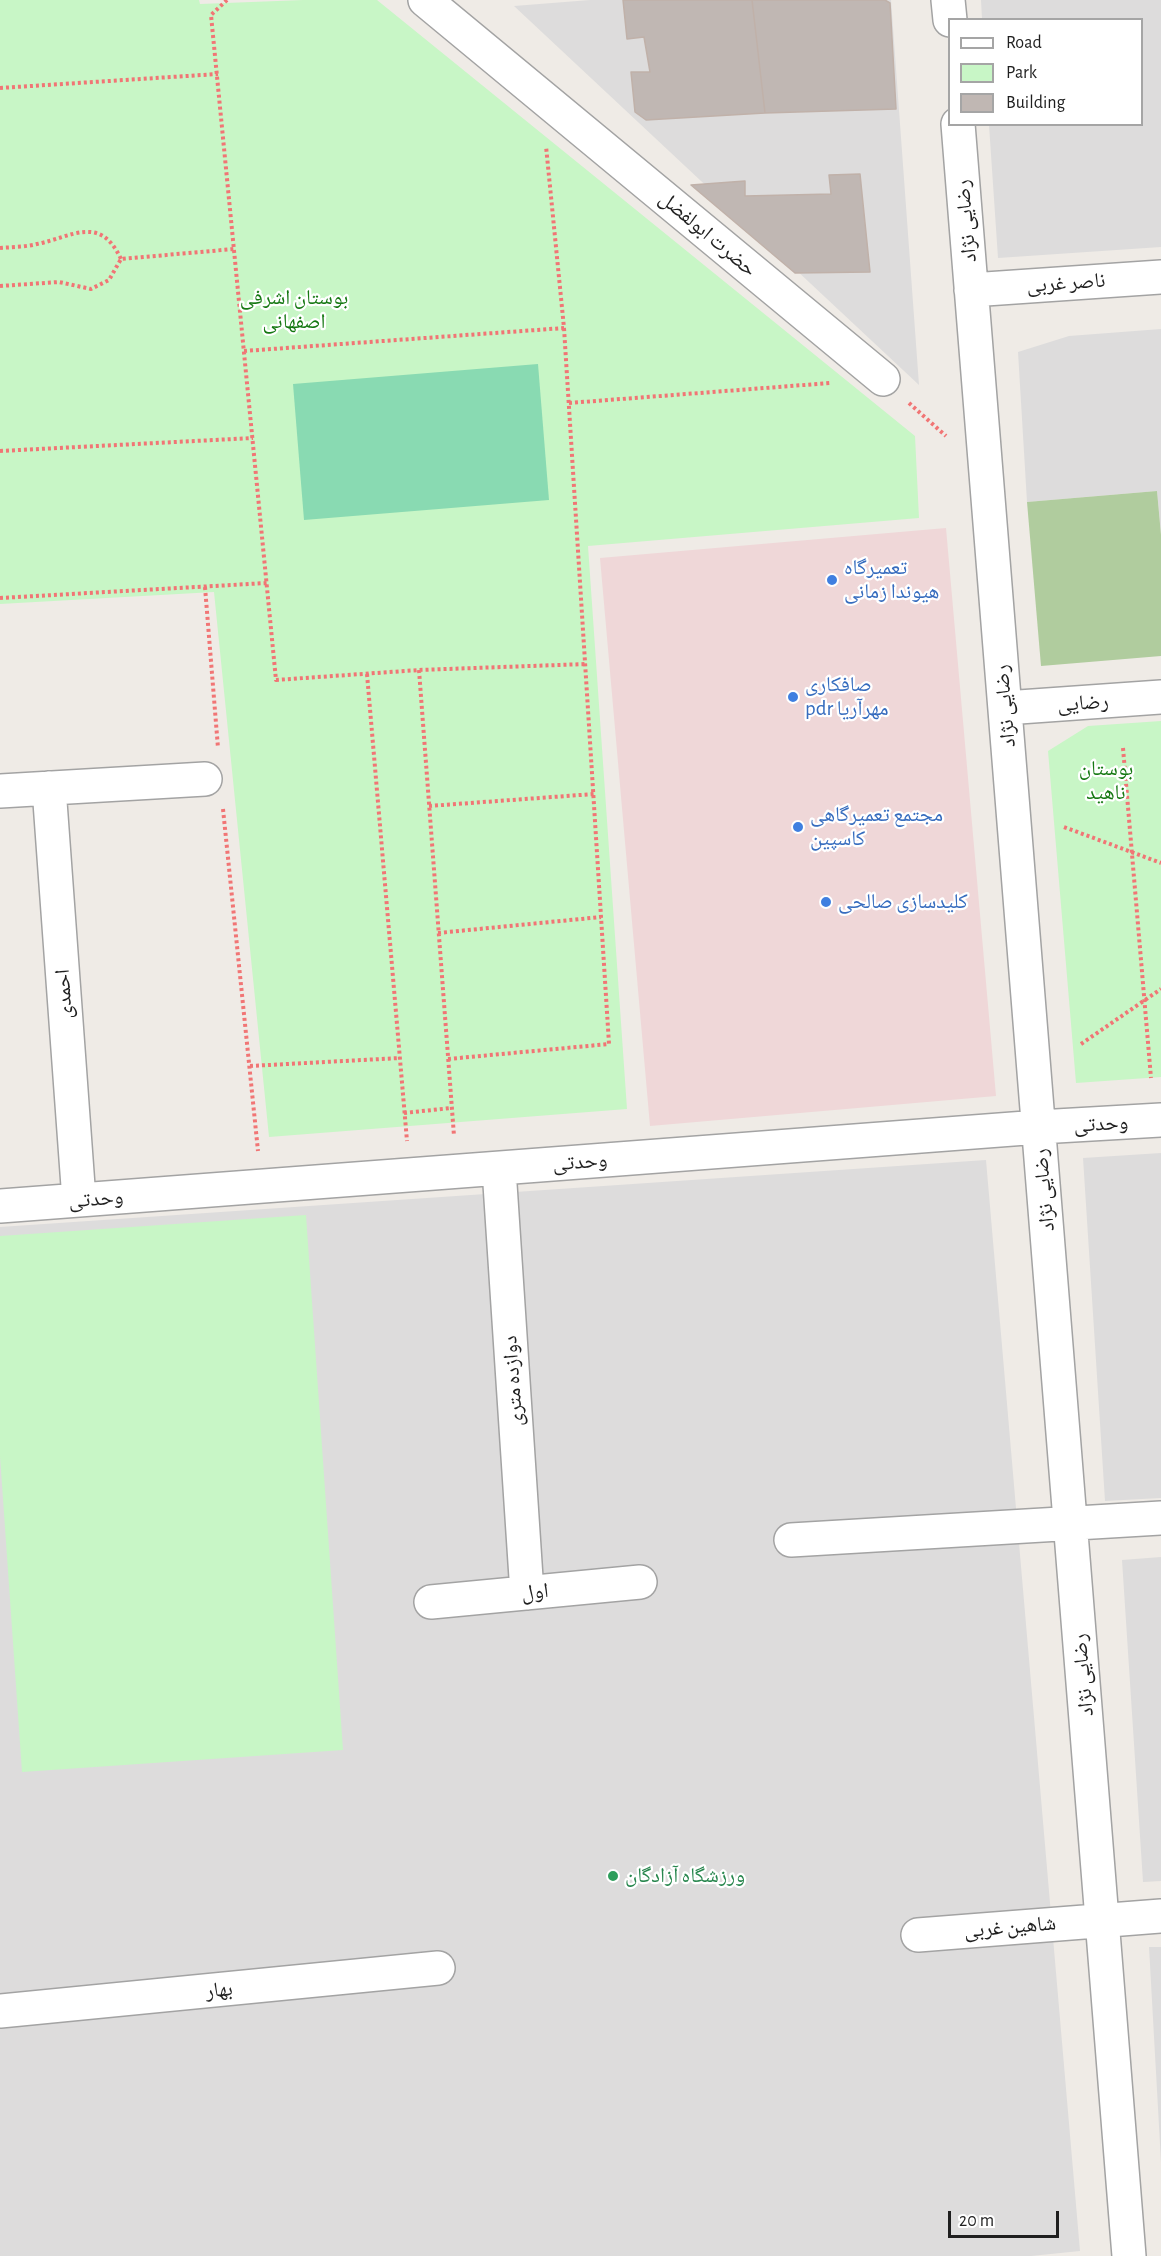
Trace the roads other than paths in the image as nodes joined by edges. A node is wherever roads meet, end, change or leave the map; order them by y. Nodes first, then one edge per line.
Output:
1 (425, 0) edge
2 (948, 0) edge
3 (950, 18) edge
4 (958, 126) edge
5 (1161, 277) edge
6 (971, 290) junction
7 (883, 379) road end
8 (1161, 697) edge
9 (1005, 708) junction
10 (215, 777) road end
11 (49, 788) junction
12 (0, 791) edge
13 (1161, 1120) edge
14 (1039, 1127) junction
15 (499, 1169) junction
16 (79, 1200) junction
17 (0, 1206) edge
18 (1161, 1518) edge
19 (1071, 1523) junction
20 (790, 1540) dead end
21 (640, 1582) dead end
22 (527, 1593) junction
23 (431, 1602) dead end
24 (1161, 1916) edge
25 (1103, 1920) junction
26 (918, 1935) dead end
27 (438, 1968) dead end
28 (0, 2011) edge
29 (1130, 2256) edge

1 - 7 street, حضرت ابولفضل
2 - 3 street
4 - 6 street, رضایی نژاد
5 - 6 street, ناصر غربی
6 - 9 street, رضایی نژاد
8 - 9 street, رضایی
9 - 14 street, رضایی نژاد
10 - 11 street
11 - 12 street
11 - 16 street, احمدی
13 - 14 street, وحدتی
14 - 15 street, وحدتی
14 - 19 street, رضایی نژاد
15 - 16 street, وحدتی
15 - 22 street, دوازده متری
16 - 17 street, وحدتی
18 - 19 street
19 - 20 street
19 - 25 street, رضایی نژاد
21 - 22 street, اول
22 - 23 street, اول
24 - 25 street, شاهین غربی
25 - 26 street, شاهین غربی
25 - 29 street, رضایی نژاد
27 - 28 street, بهار

